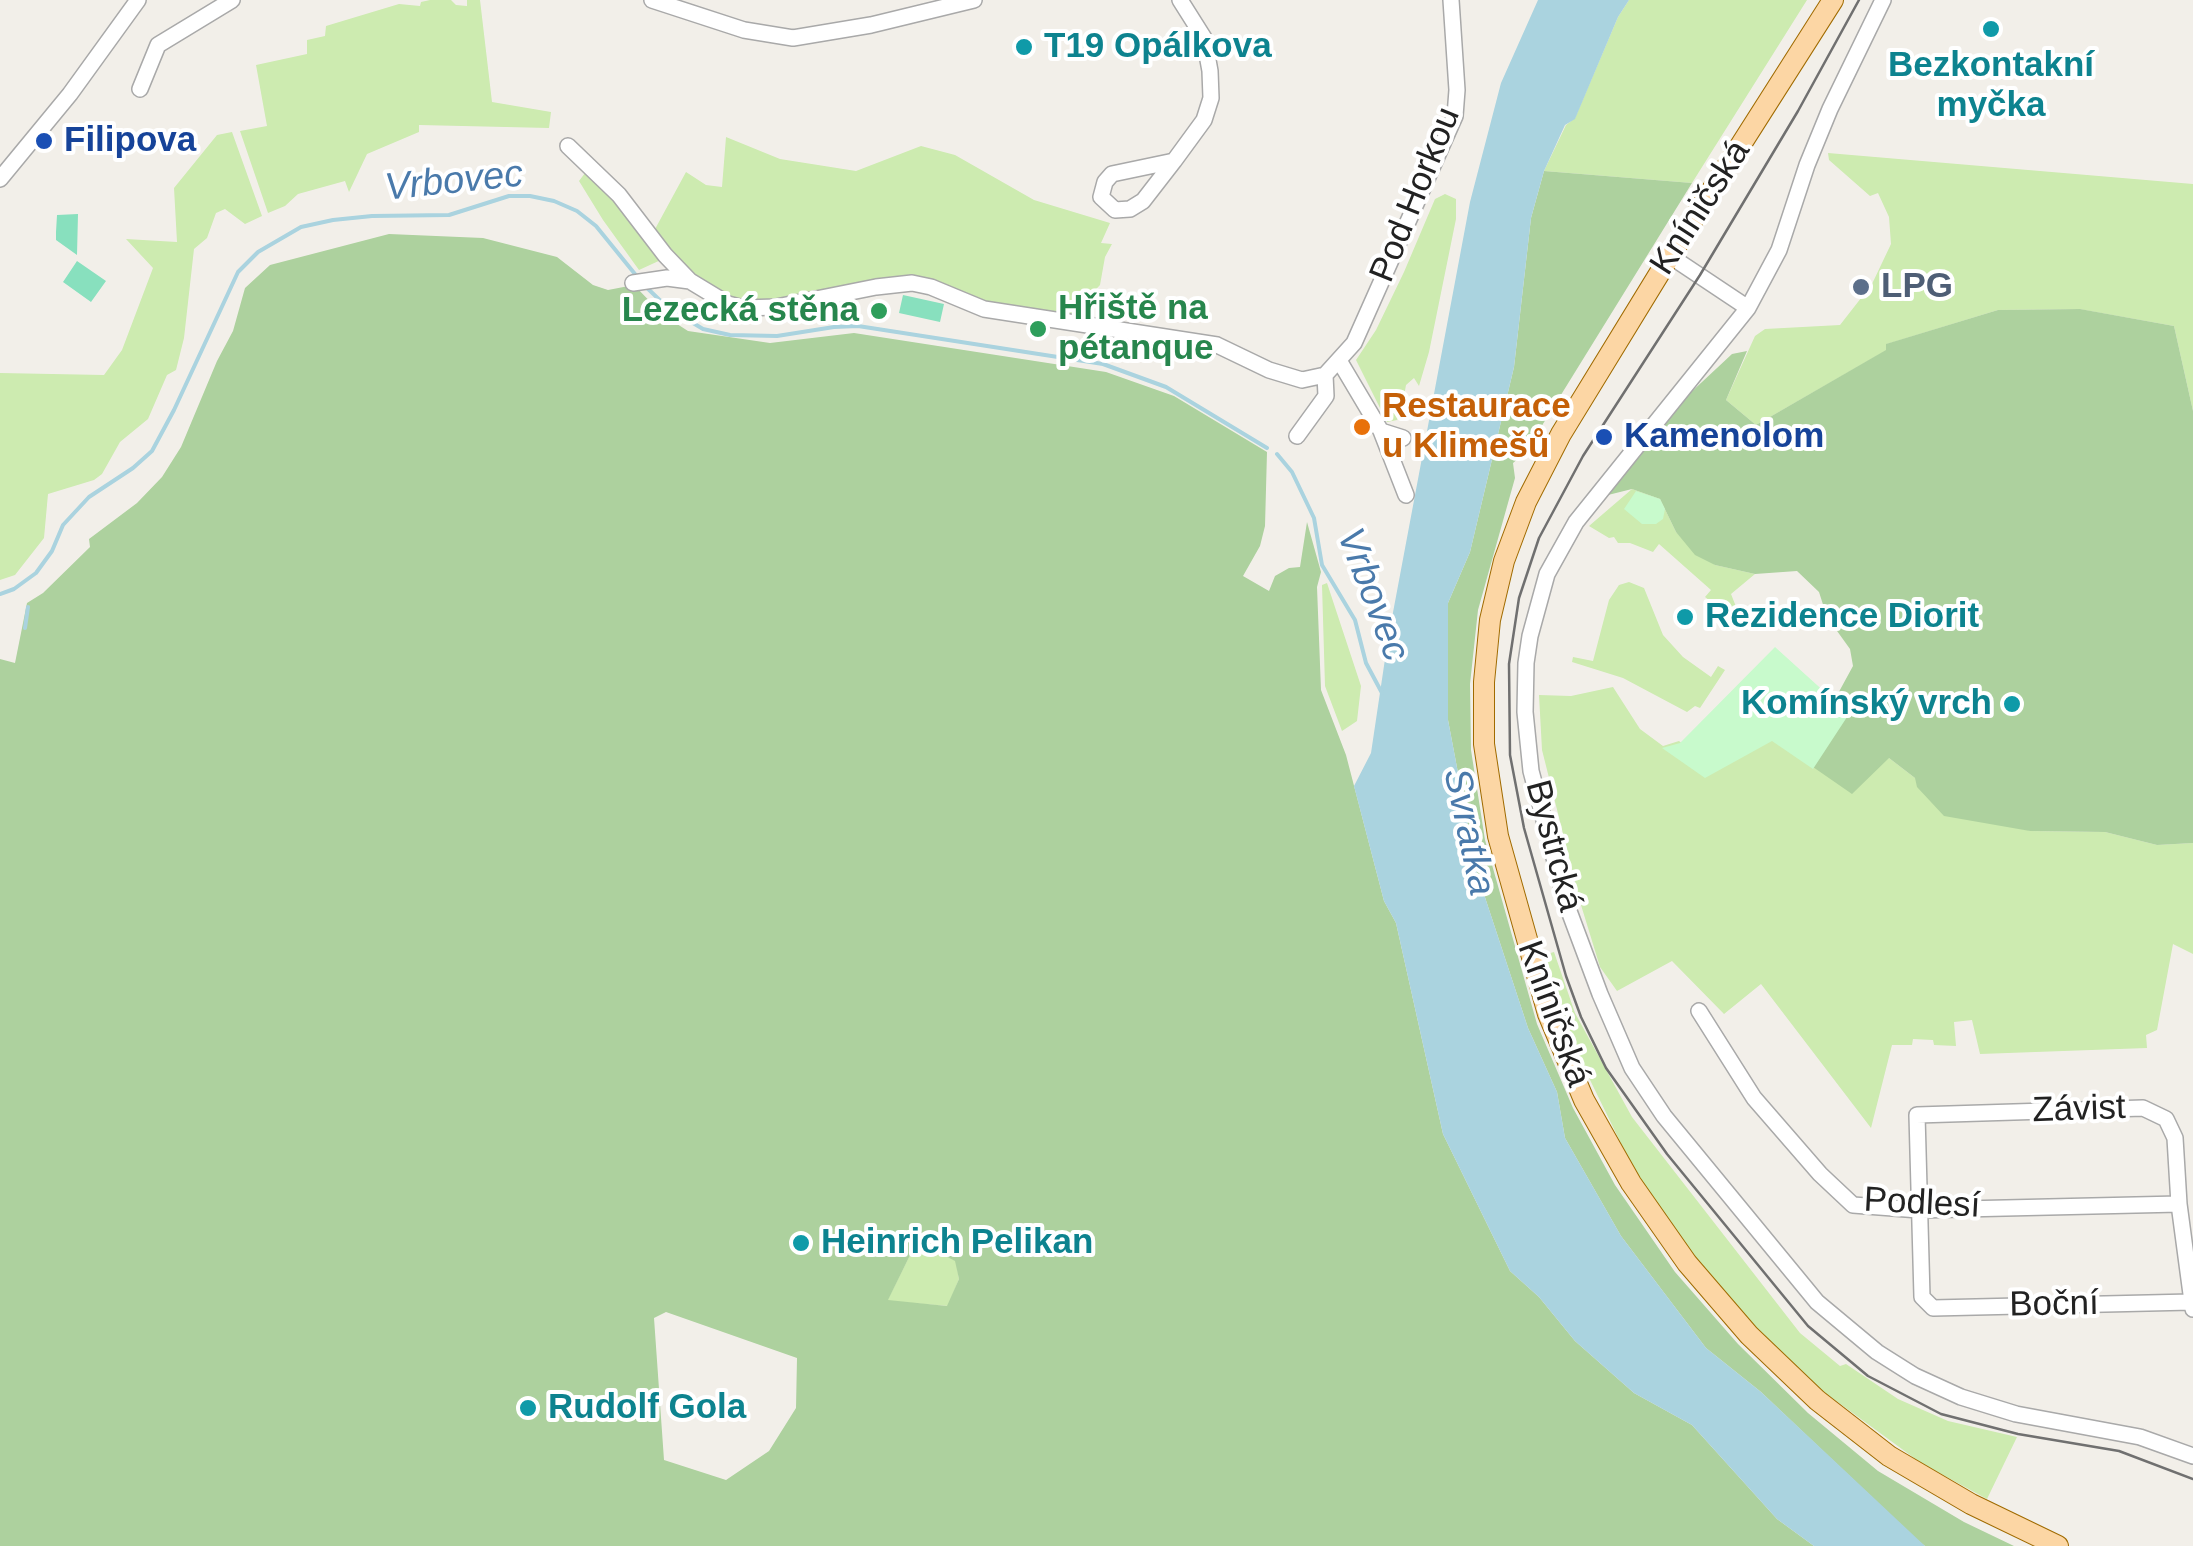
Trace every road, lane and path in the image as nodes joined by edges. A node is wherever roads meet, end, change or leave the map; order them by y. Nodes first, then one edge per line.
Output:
1 (138, 0) edge
2 (232, 0) edge
3 (652, 0) edge
4 (974, 0) edge
5 (1180, 0) edge
6 (1451, 0) edge
7 (1833, 0) edge
8 (1883, 0) edge
9 (140, 90) dead end
10 (568, 146) dead end
11 (1174, 161) junction
12 (0, 179) edge
13 (1670, 256) junction
14 (690, 280) junction
15 (641, 281) dead end
16 (1748, 308) junction
17 (1340, 362) junction
18 (1325, 375) junction
19 (1381, 431) junction
20 (1297, 436) dead end
21 (1402, 438) dead end
22 (1406, 495) dead end
23 (1698, 1011) dead end
24 (2179, 1204) junction
25 (1919, 1210) junction
26 (2192, 1305) edge
27 (2193, 1456) edge
28 (2058, 1546) edge

1 - 12 street
2 - 9 street
3 - 4 street
5 - 11 street
6 - 17 street, Pod Horkou
7 - 13 main road, Kníničská
8 - 16 street, Bystrcká
10 - 14 street
11 - 11 street
13 - 16 street
13 - 28 main road, Kníničská
14 - 15 street
14 - 18 street
16 - 27 street, Bystrcká
17 - 18 street, Pod Horkou
17 - 19 street
18 - 20 street, Pod Horkou
19 - 21 street
19 - 22 street
23 - 25 street, Podlesí
24 - 25 street, Podlesí
24 - 25 street, Závist
24 - 26 street, Závist
25 - 26 street, Boční

